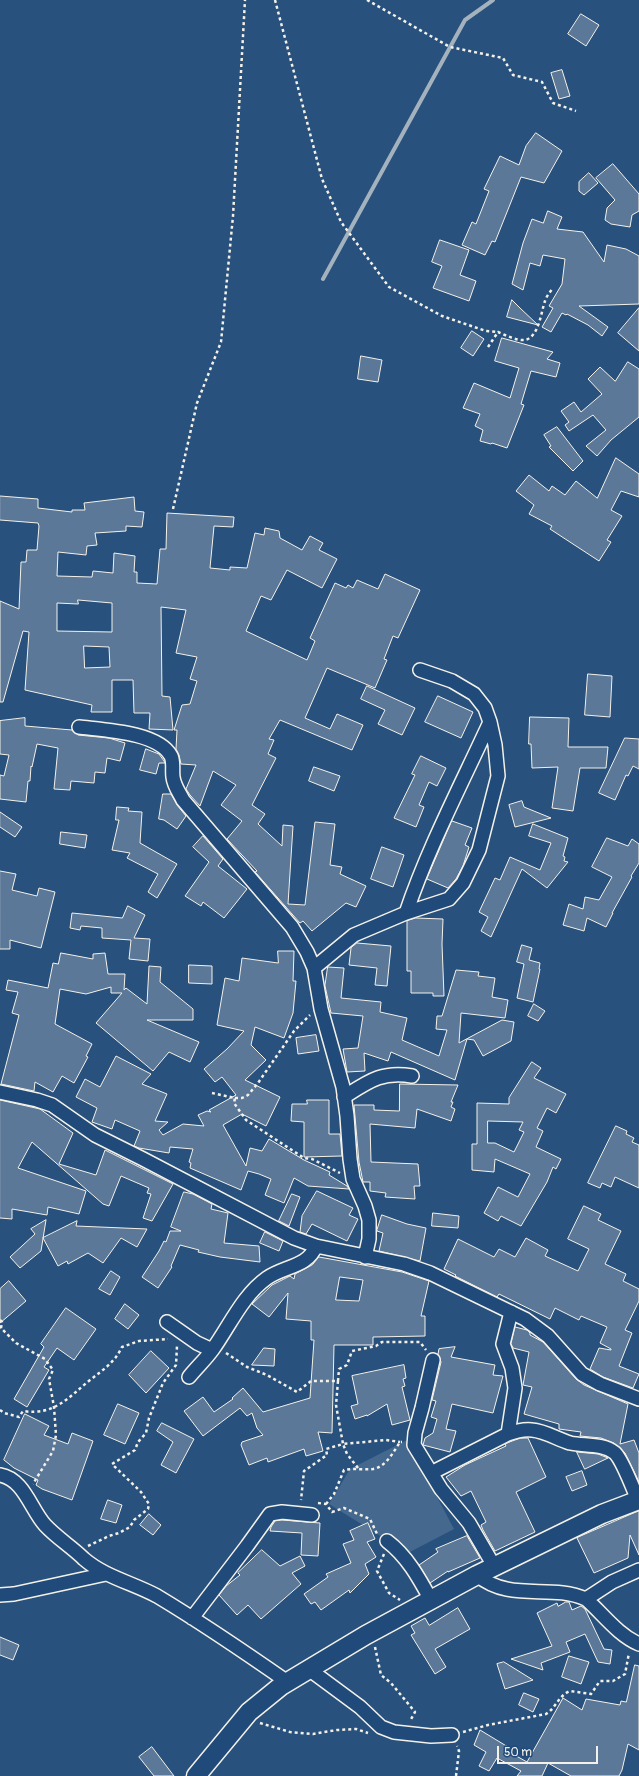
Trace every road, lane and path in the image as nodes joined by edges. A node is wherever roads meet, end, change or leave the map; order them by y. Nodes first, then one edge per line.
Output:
1 (245, 0) edge
2 (275, 0) edge
3 (367, 0) edge
4 (576, 111) dead end
5 (553, 288) dead end
6 (498, 332) junction
7 (488, 347) dead end
8 (172, 509) dead end
9 (420, 670) dead end
10 (490, 722) junction
11 (79, 727) dead end
12 (406, 913) junction
13 (314, 968) junction
14 (320, 1009) junction
15 (412, 1076) dead end
16 (0, 1092) edge
17 (212, 1093) dead end
18 (344, 1097) junction
19 (235, 1098) junction
20 (353, 1180) junction
21 (316, 1246) junction
22 (366, 1256) junction
23 (511, 1312) junction
24 (0, 1320) edge
25 (167, 1322) dead end
26 (1, 1329) edge
27 (184, 1345) dead end
28 (177, 1346) junction
29 (212, 1350) junction
30 (433, 1360) joint
31 (189, 1377) dead end
32 (338, 1381) junction
33 (639, 1399) edge
34 (54, 1407) junction
35 (0, 1410) edge
36 (508, 1434) junction
37 (400, 1442) junction
38 (343, 1444) junction
39 (414, 1445) junction
40 (358, 1468) junction
41 (431, 1473) junction
42 (0, 1475) edge
43 (27, 1496) junction
44 (638, 1500) edge
45 (307, 1501) dead end
46 (313, 1502) dead end
47 (326, 1504) junction
48 (312, 1515) dead end
49 (387, 1541) junction
50 (78, 1553) junction
51 (494, 1566) junction
52 (639, 1570) edge
53 (106, 1574) junction
54 (477, 1575) junction
55 (0, 1595) edge
56 (586, 1599) junction
57 (432, 1600) junction
58 (414, 1608) junction
59 (192, 1618) junction
60 (366, 1635) junction
61 (635, 1643) edge
62 (310, 1670) junction
63 (289, 1683) junction
64 (249, 1712) junction
65 (398, 1732) junction
66 (452, 1735) junction
67 (196, 1776) edge
68 (456, 1776) edge

1 - 8 path
2 - 6 path
3 - 4 path
5 - 6 path
6 - 7 path
9 - 10 street
10 - 12 street
10 - 12 street
11 - 13 street
12 - 13 street
13 - 14 street
14 - 18 street
14 - 19 path
15 - 18 street
16 - 21 street
17 - 19 path
18 - 20 street
19 - 20 path
20 - 22 street
21 - 22 street
21 - 29 street
22 - 23 street
23 - 33 street
23 - 36 street
24 - 26 path
25 - 29 street
26 - 34 path
27 - 28 path
28 - 34 path
28 - 50 path
29 - 31 street
29 - 32 path
30 - 32 path
30 - 39 street
32 - 38 path
34 - 35 path
34 - 43 path
36 - 41 street
36 - 44 street
37 - 38 path
37 - 39 path
37 - 40 path
38 - 40 path
38 - 45 path
39 - 41 street
40 - 47 path
41 - 51 street
42 - 43 street
43 - 50 street
44 - 51 street
46 - 47 path
47 - 49 path
48 - 59 street
49 - 57 street
49 - 58 path
50 - 53 street
51 - 54 street
52 - 56 street
53 - 55 street
53 - 59 street
54 - 56 street
54 - 57 street
56 - 61 street
57 - 58 street
58 - 60 street
59 - 63 street
60 - 62 street
60 - 65 path
61 - 66 path
62 - 63 street
62 - 65 street
63 - 64 street
64 - 65 path
64 - 67 street
65 - 66 street
66 - 68 path

